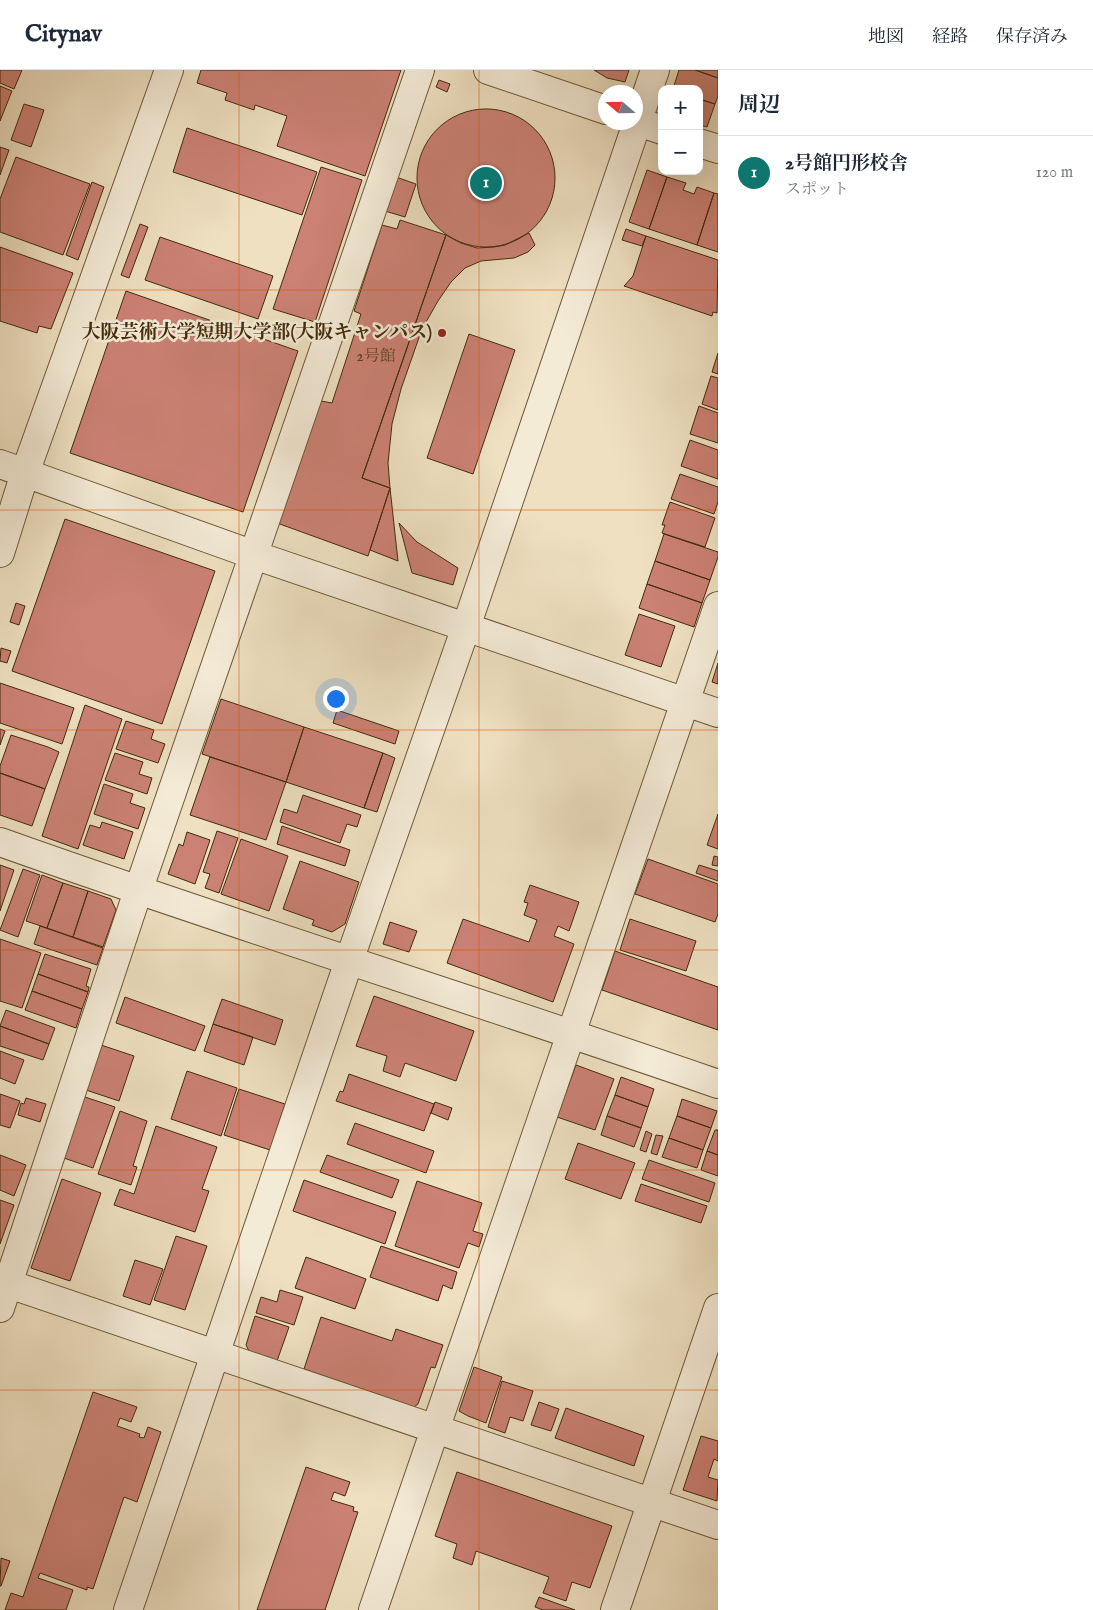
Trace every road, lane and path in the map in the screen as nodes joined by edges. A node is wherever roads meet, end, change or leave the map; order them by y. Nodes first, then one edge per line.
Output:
1 (169, 70) edge
2 (420, 70) edge
3 (488, 70) edge
4 (655, 70) edge
5 (598, 107) edge
6 (645, 124) edge
7 (703, 144) edge
8 (718, 149) edge
9 (0, 464) edge
10 (25, 473) junction
11 (0, 553) edge
12 (254, 555) junction
13 (718, 606) edge
14 (466, 627) junction
15 (685, 702) junction
16 (718, 713) edge
17 (0, 842) edge
18 (138, 891) junction
19 (349, 961) junction
20 (572, 1033) junction
21 (718, 1084) edge
22 (3, 1291) edge
23 (718, 1308) edge
24 (214, 1354) junction
25 (434, 1429) junction
26 (652, 1503) junction
27 (718, 1525) edge
28 (128, 1610) edge
29 (374, 1610) edge
30 (615, 1610) edge

1 - 10 street
2 - 12 street
3 - 5 street
4 - 6 street
6 - 14 street
7 - 8 street
9 - 10 street
10 - 11 street
10 - 12 street
12 - 14 street
12 - 18 street
13 - 15 street
14 - 15 street
14 - 19 street
15 - 16 street
15 - 20 street
17 - 18 street
18 - 19 street
18 - 22 street
19 - 20 street
19 - 24 street
20 - 21 street
20 - 25 street
22 - 24 street
23 - 26 street
24 - 25 street
24 - 28 street
25 - 26 street
25 - 29 street
26 - 27 street
26 - 30 street

